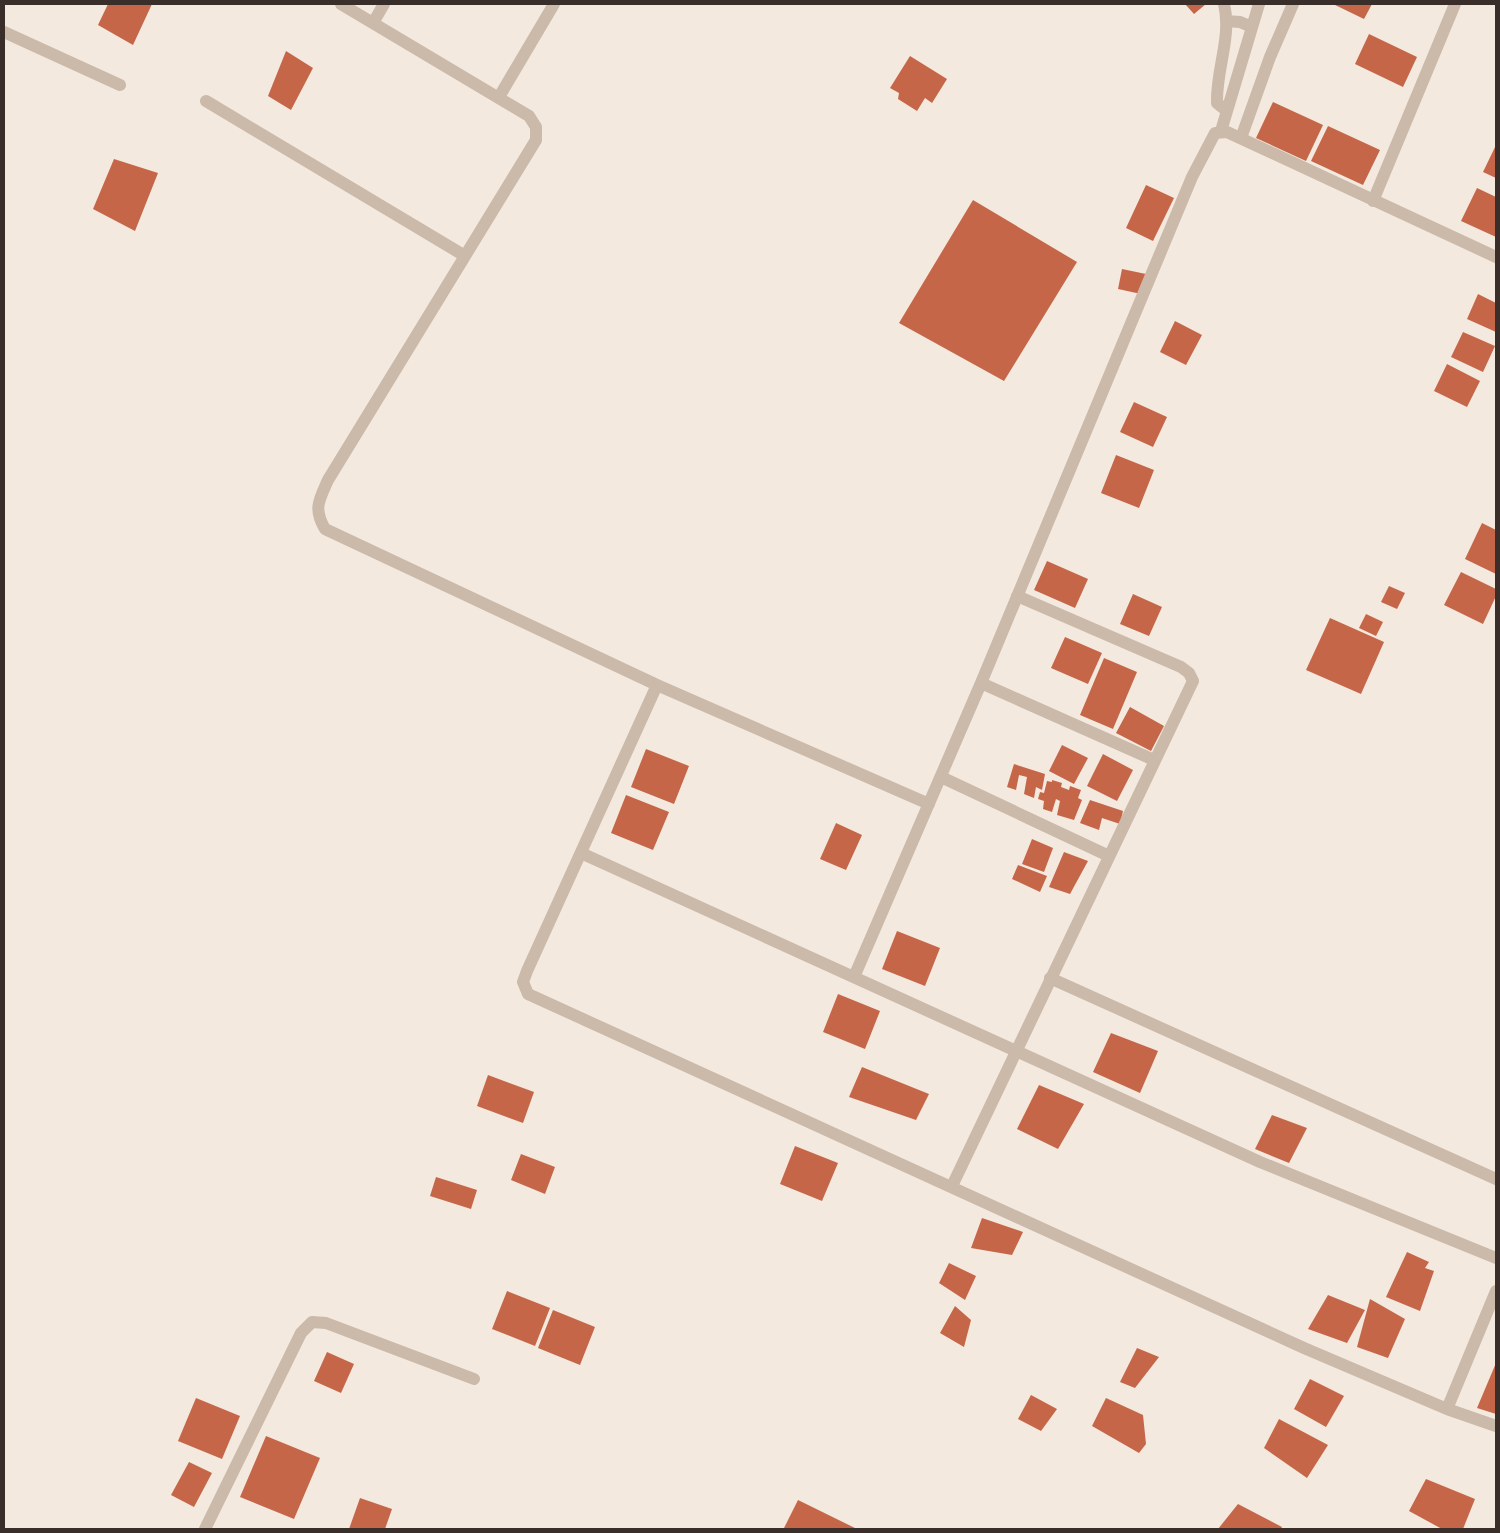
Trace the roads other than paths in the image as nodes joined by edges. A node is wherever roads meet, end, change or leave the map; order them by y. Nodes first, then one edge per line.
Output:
1 (341, 4) edge
2 (384, 4) edge
3 (554, 4) edge
4 (1224, 4) edge
5 (1259, 4) edge
6 (1293, 4) edge
7 (1455, 4) edge
8 (1226, 21) junction
9 (373, 23) junction
10 (1252, 27) junction
11 (4, 32) edge
12 (120, 85) dead end
13 (499, 97) junction
14 (206, 101) dead end
15 (1227, 111) junction
16 (1221, 131) junction
17 (1242, 138) junction
18 (1373, 201) junction
19 (465, 256) junction
20 (1496, 257) edge
21 (1017, 596) junction
22 (981, 683) junction
23 (657, 685) junction
24 (1154, 760) junction
25 (941, 777) junction
26 (929, 804) junction
27 (582, 853) junction
28 (1109, 856) junction
29 (854, 977) junction
30 (1050, 978) junction
31 (1015, 1053) junction
32 (1496, 1179) edge
33 (952, 1186) junction
34 (1496, 1258) edge
35 (1496, 1291) edge
36 (474, 1379) dead end
37 (1447, 1409) junction
38 (1496, 1426) edge
39 (205, 1529) edge

1 - 9 street
2 - 9 street
3 - 13 street
4 - 8 street
5 - 10 street
6 - 17 street
7 - 18 street
8 - 10 street
8 - 15 street
9 - 13 street
10 - 15 street
11 - 12 street
13 - 19 street
14 - 19 street
15 - 16 street
16 - 17 street
16 - 21 street
17 - 18 street
18 - 20 street
19 - 23 street
21 - 22 street
21 - 24 street
22 - 24 street
22 - 25 street
23 - 26 street
23 - 27 street
24 - 28 street
25 - 26 street
25 - 28 street
26 - 29 street
27 - 29 street
27 - 33 street
28 - 30 street
29 - 31 street
30 - 31 street
30 - 32 street
31 - 33 street
31 - 34 street
33 - 37 street
35 - 37 street
36 - 39 street
37 - 38 street

